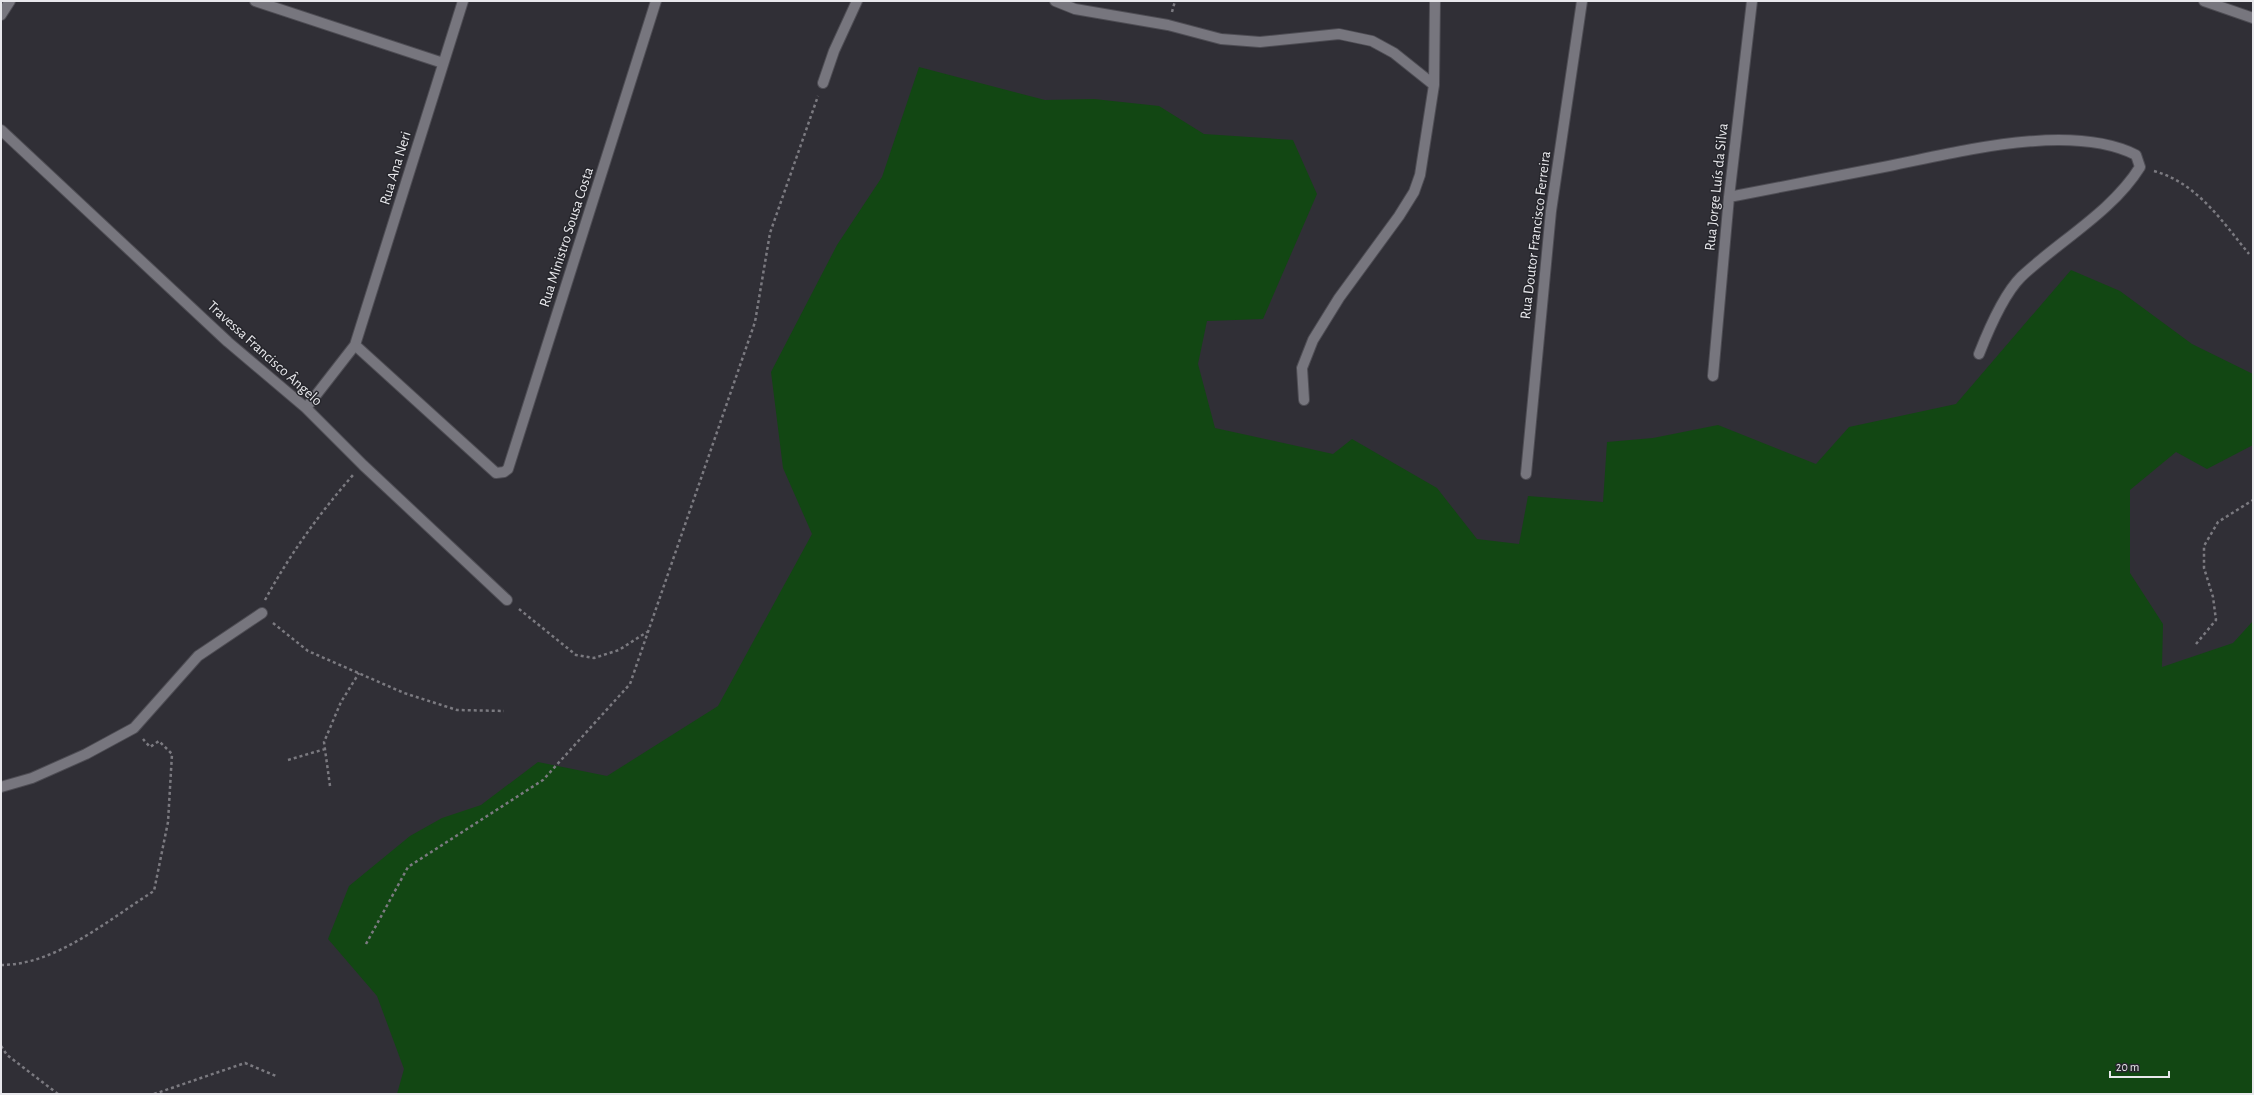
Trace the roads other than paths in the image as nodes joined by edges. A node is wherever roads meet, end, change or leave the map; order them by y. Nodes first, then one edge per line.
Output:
1 (10, 1) edge
2 (255, 1) edge
3 (463, 1) edge
4 (656, 1) edge
5 (857, 1) edge
6 (1054, 1) edge
7 (1435, 1) edge
8 (1582, 1) edge
9 (1752, 1) edge
10 (2204, 1) edge
11 (268, 3) edge
12 (1, 15) edge
13 (2253, 18) edge
14 (443, 63) junction
15 (823, 83) road end
16 (1434, 85) junction
17 (1, 130) edge
18 (1729, 197) junction
19 (355, 345) junction
20 (1979, 354) dead end
21 (1713, 376) dead end
22 (1304, 400) dead end
23 (306, 408) junction
24 (1526, 474) dead end
25 (508, 600) road end
26 (262, 613) road end
27 (1, 787) edge

1 - 12 street
2 - 11 street
3 - 14 street, Rua Ana Neri
4 - 19 street, Rua Ministro Sousa Costa
5 - 15 street
6 - 16 street
7 - 16 street
8 - 24 street, Rua Doutor Francisco Ferreira
9 - 18 street, Rua Jorge Luís da Silva
10 - 13 street
11 - 14 street
14 - 19 street, Rua Ana Neri
16 - 22 street
17 - 23 street, Travessa Francisco Ângelo
18 - 20 street
18 - 21 street, Rua Jorge Luís da Silva
19 - 23 street, Rua Ana Neri
23 - 25 street, Travessa Francisco Ângelo
26 - 27 street

